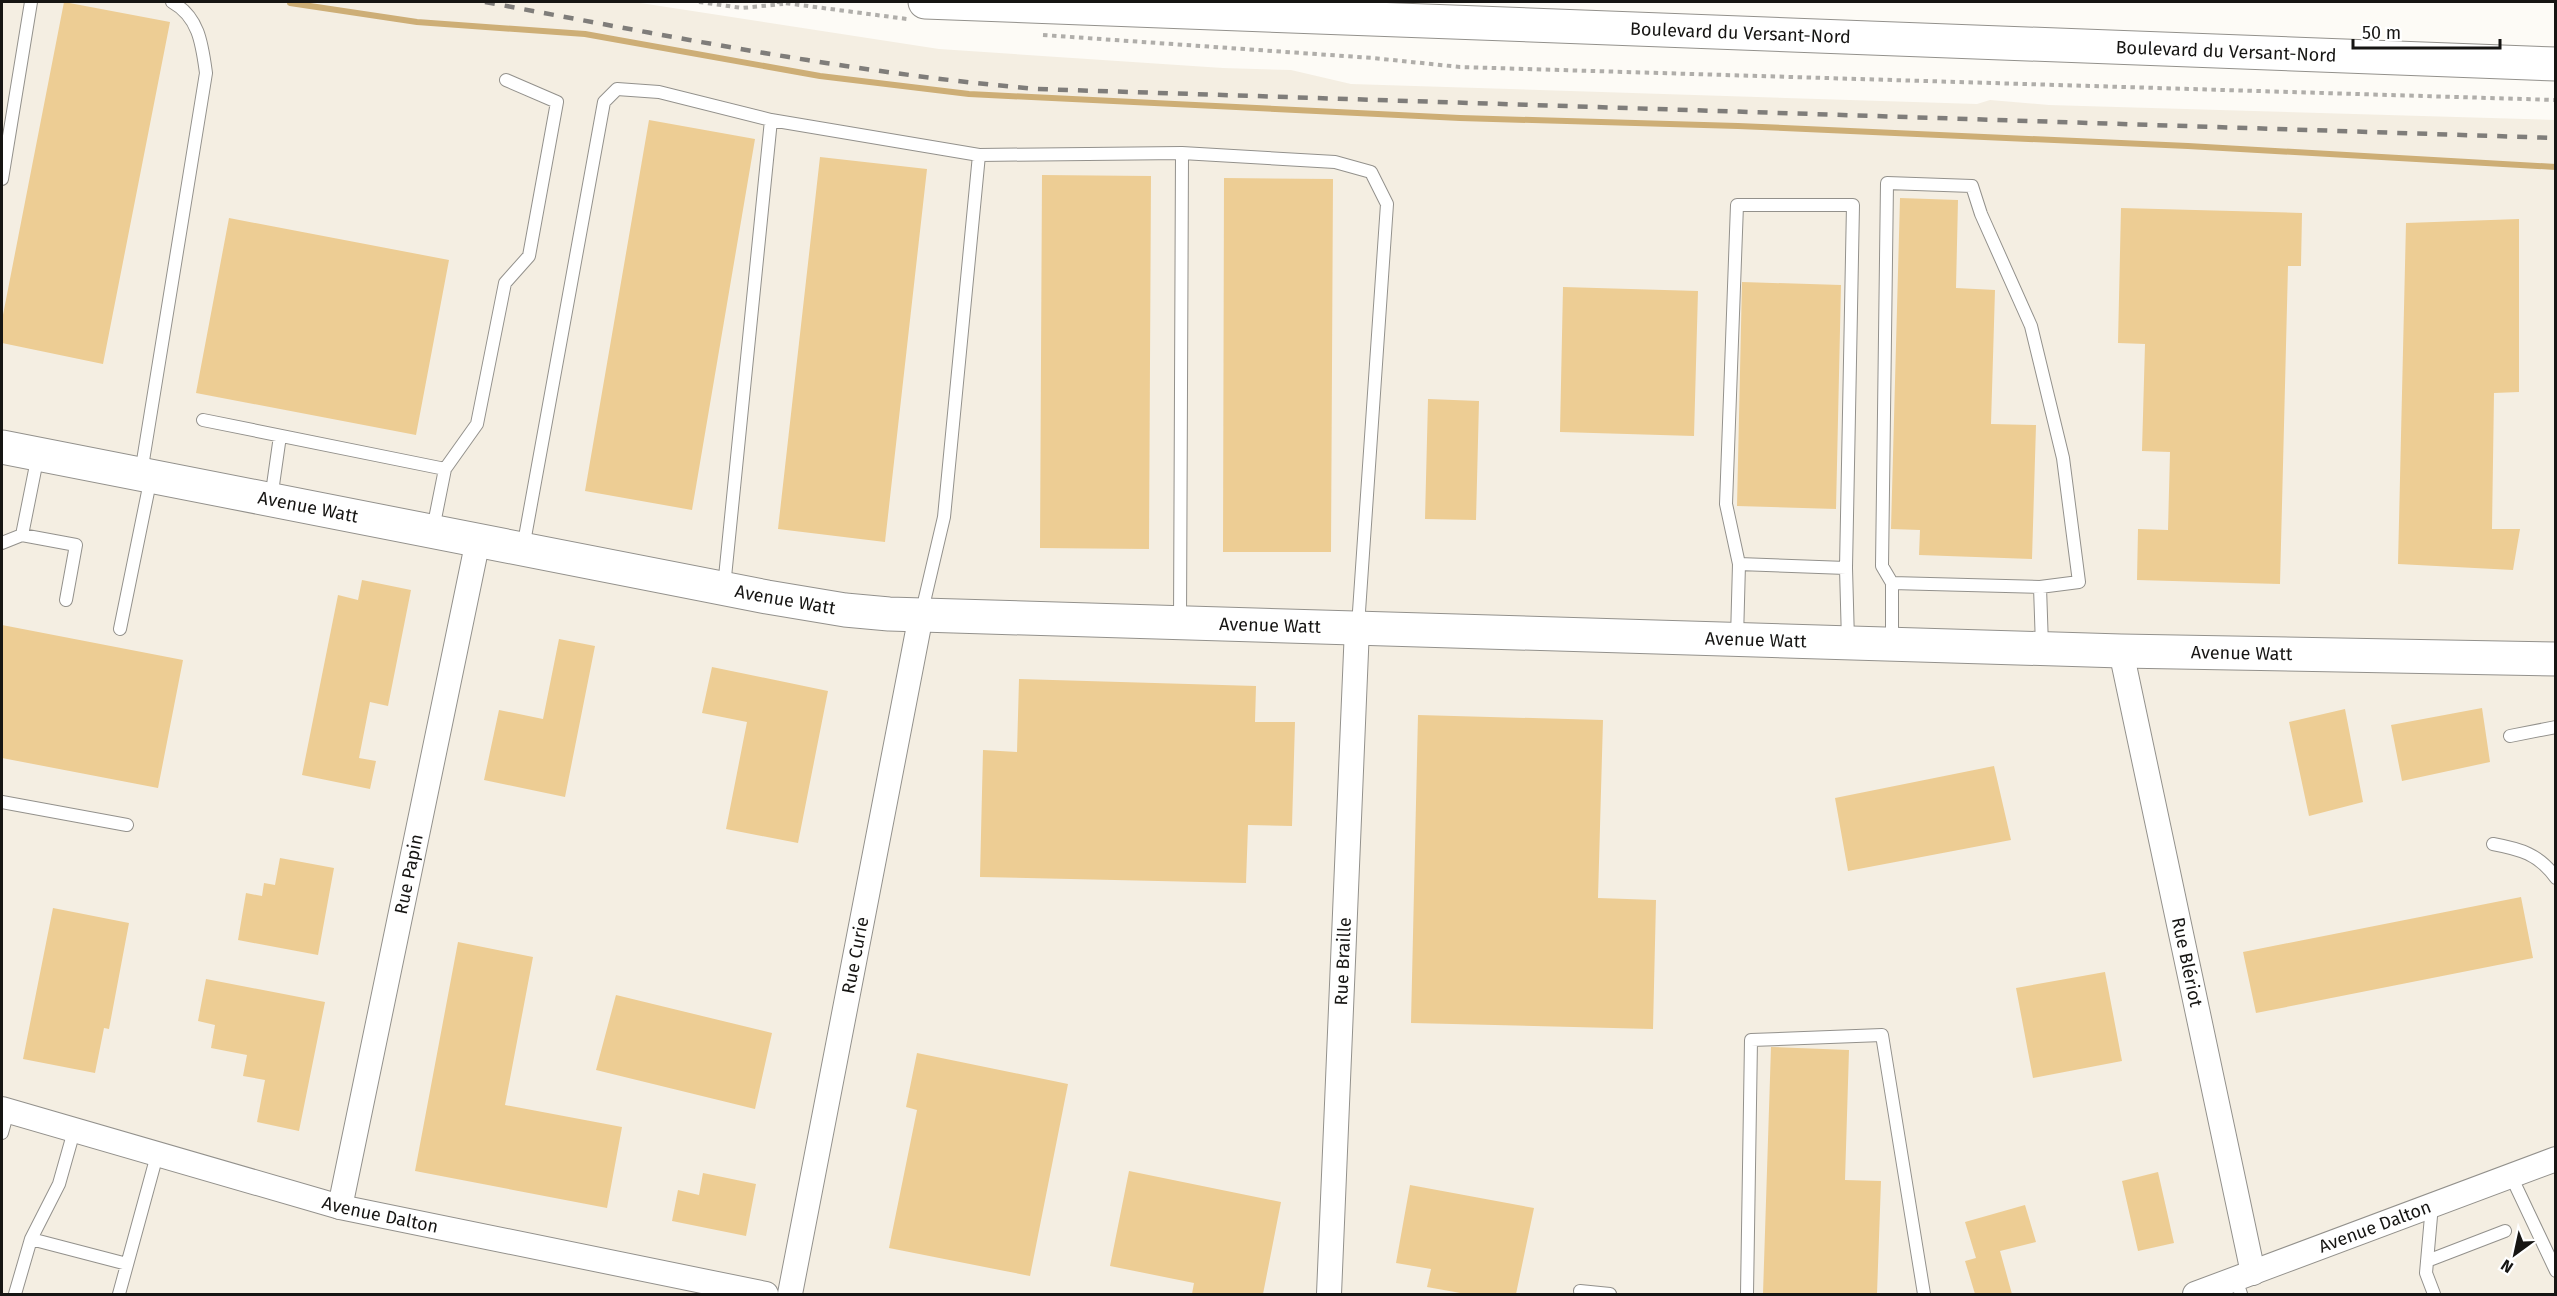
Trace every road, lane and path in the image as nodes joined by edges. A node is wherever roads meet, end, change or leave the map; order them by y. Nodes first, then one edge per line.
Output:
1 (31, 2) edge
2 (172, 2) edge
3 (699, 2) edge
4 (777, 2) edge
5 (784, 3) junction
6 (920, 11) edge
7 (1041, 34) dead end
8 (2556, 64) edge
9 (506, 80) dead end
10 (2556, 100) edge
11 (771, 120) junction
12 (1182, 153) junction
13 (979, 155) junction
14 (2, 179) edge
15 (203, 420) dead end
16 (280, 436) junction
17 (2, 447) edge
18 (38, 454) junction
19 (445, 469) junction
20 (146, 475) junction
21 (271, 499) junction
22 (432, 531) junction
23 (22, 535) junction
24 (478, 540) junction
25 (2, 543) edge
26 (523, 549) junction
27 (1739, 564) junction
28 (1846, 568) junction
29 (1892, 583) junction
30 (2040, 587) junction
31 (724, 589) junction
32 (66, 600) dead end
33 (921, 615) junction
34 (1180, 623) junction
35 (1357, 628) junction
36 (120, 629) dead end
37 (1737, 638) junction
38 (1848, 643) junction
39 (1892, 644) junction
40 (2042, 647) junction
41 (2121, 651) junction
42 (2556, 659) edge
43 (2556, 727) edge
44 (2510, 736) dead end
45 (2, 802) edge
46 (127, 825) dead end
47 (2493, 844) dead end
48 (2556, 878) edge
49 (4, 1118) edge
50 (74, 1131) junction
51 (157, 1155) junction
52 (2556, 1159) edge
53 (2511, 1176) junction
54 (2432, 1205) junction
55 (340, 1207) junction
56 (2505, 1231) dead end
57 (31, 1239) junction
58 (2427, 1262) junction
59 (127, 1264) junction
60 (2556, 1271) edge
61 (2243, 1282) edge
62 (1580, 1291) dead end
63 (2204, 1293) edge
64 (15, 1294) edge
65 (119, 1294) edge
66 (766, 1294) edge
67 (790, 1294) edge
68 (1329, 1294) edge
69 (1610, 1294) edge
70 (1748, 1294) edge
71 (1924, 1294) edge
72 (2434, 1294) edge

1 - 14 lane
2 - 20 lane
3 - 5 path
4 - 5 path
5 - 6 path
6 - 8 street, Boulevard du Versant-Nord
7 - 10 path
9 - 19 lane
11 - 13 lane
11 - 26 lane
11 - 31 lane
12 - 13 lane
12 - 34 lane
12 - 35 lane
13 - 33 lane
15 - 16 lane
16 - 19 lane
16 - 21 lane
17 - 18 street, Avenue Watt
18 - 20 street, Avenue Watt
18 - 23 lane
19 - 22 lane
20 - 21 street, Avenue Watt
20 - 36 lane
21 - 22 street, Avenue Watt
22 - 24 street, Avenue Watt
23 - 25 lane
23 - 32 lane
24 - 26 street, Avenue Watt
24 - 55 street, Rue Papin
26 - 31 street, Avenue Watt
27 - 28 lane
27 - 28 lane
27 - 37 lane
28 - 38 lane
29 - 30 lane
29 - 30 lane
29 - 39 lane
30 - 40 lane
31 - 33 street, Avenue Watt
33 - 34 street, Avenue Watt
33 - 67 street, Rue Curie
34 - 35 street, Avenue Watt
35 - 37 street, Avenue Watt
35 - 68 street, Rue Braille
37 - 38 street, Avenue Watt
38 - 39 street, Avenue Watt
39 - 40 street, Avenue Watt
40 - 41 street, Avenue Watt
41 - 42 street, Avenue Watt
41 - 61 street, Rue Blériot
43 - 44 lane
45 - 46 lane
47 - 48 lane
49 - 50 street, Avenue Dalton
50 - 51 street, Avenue Dalton
50 - 57 lane
51 - 55 street, Avenue Dalton
51 - 59 lane
52 - 53 street, Avenue Dalton
53 - 54 street, Avenue Dalton
53 - 60 lane
54 - 58 lane
54 - 61 street, Avenue Dalton
55 - 66 street, Avenue Dalton
56 - 58 lane
57 - 59 lane
57 - 64 lane
58 - 72 lane
59 - 65 lane
61 - 63 street, Avenue Dalton
62 - 69 lane
70 - 71 lane

